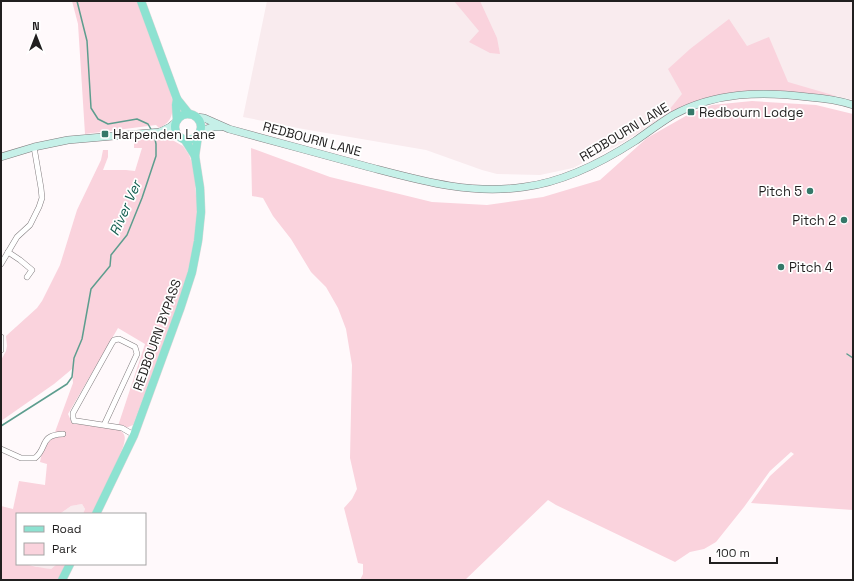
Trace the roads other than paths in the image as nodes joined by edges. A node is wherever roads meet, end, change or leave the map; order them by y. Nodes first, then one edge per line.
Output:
1 (141, 1) edge
2 (177, 100) junction
3 (853, 105) edge
4 (193, 115) junction
5 (177, 121) junction
6 (221, 126) junction
7 (154, 133) junction
8 (199, 134) junction
9 (182, 138) junction
10 (34, 147) junction
11 (195, 156) junction
12 (1, 157) edge
13 (8, 252) junction
14 (1, 264) edge
15 (27, 277) dead end
16 (1, 337) edge
17 (1, 350) edge
18 (104, 425) junction
19 (63, 434) dead end
20 (134, 434) junction
21 (1, 449) edge
22 (96, 513) edge
23 (70, 565) edge
24 (62, 580) edge

1 - 2 main road
2 - 4 main road
2 - 5 main road
3 - 6 main road, REDBOURN LANE
4 - 5 main road
4 - 6 main road, REDBOURN LANE
4 - 8 main road
5 - 7 main road
5 - 9 main road
6 - 8 main road, REDBOURN LANE
7 - 9 main road
7 - 10 main road
8 - 9 main road
8 - 11 main road, REDBOURN BYPASS
9 - 11 main road, REDBOURN BYPASS
10 - 12 main road
10 - 13 street
11 - 20 main road, REDBOURN BYPASS
13 - 14 street
13 - 15 street
16 - 17 street
18 - 18 street
18 - 20 street
19 - 21 street
20 - 22 main road, REDBOURN BYPASS
23 - 24 main road

